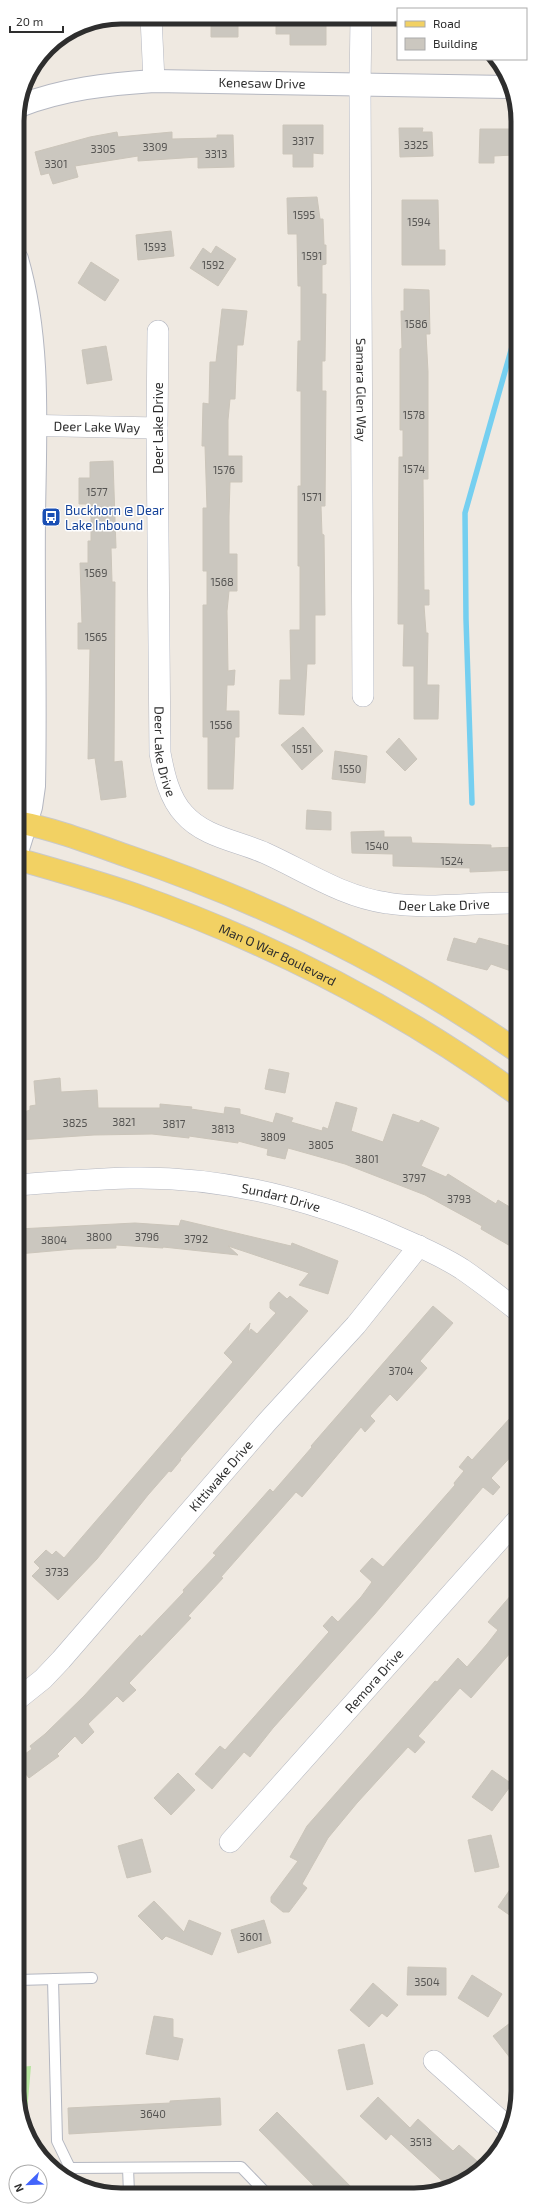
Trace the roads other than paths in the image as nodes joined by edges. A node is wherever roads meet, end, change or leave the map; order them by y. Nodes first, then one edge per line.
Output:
1 (151, 24) edge
2 (361, 24) edge
3 (154, 81) junction
4 (360, 85) junction
5 (505, 87) edge
6 (26, 103) edge
7 (24, 290) edge
8 (158, 331) dead end
9 (27, 425) edge
10 (157, 428) junction
11 (363, 696) dead end
12 (24, 816) edge
13 (24, 823) edge
14 (24, 861) edge
15 (511, 902) edge
16 (511, 1047) edge
17 (511, 1090) edge
18 (24, 1185) edge
19 (419, 1246) junction
20 (511, 1306) edge
21 (511, 1527) edge
22 (24, 1695) edge
23 (230, 1842) dead end
24 (92, 1978) dead end
25 (53, 1979) junction
26 (24, 1980) edge
27 (434, 2060) dead end
28 (505, 2124) edge
29 (128, 2168) junction
30 (129, 2188) edge
31 (261, 2188) edge

1 - 3 street
2 - 4 street, Samara Glen Way
3 - 4 street, Kenesaw Drive
3 - 6 street, Kenesaw Drive
4 - 5 street, Kenesaw Drive
4 - 11 street, Samara Glen Way
7 - 9 street
8 - 10 street, Deer Lake Drive
9 - 10 street, Deer Lake Way
9 - 12 street
10 - 15 street, Deer Lake Drive
13 - 16 main road
14 - 17 main road, Man O War Boulevard
18 - 19 street, Sundart Drive
19 - 20 street, Sundart Drive
19 - 22 street, Kittiwake Drive
21 - 23 street, Remora Drive
24 - 25 lane
25 - 26 lane
25 - 29 lane
27 - 28 street
29 - 30 lane
29 - 31 lane

